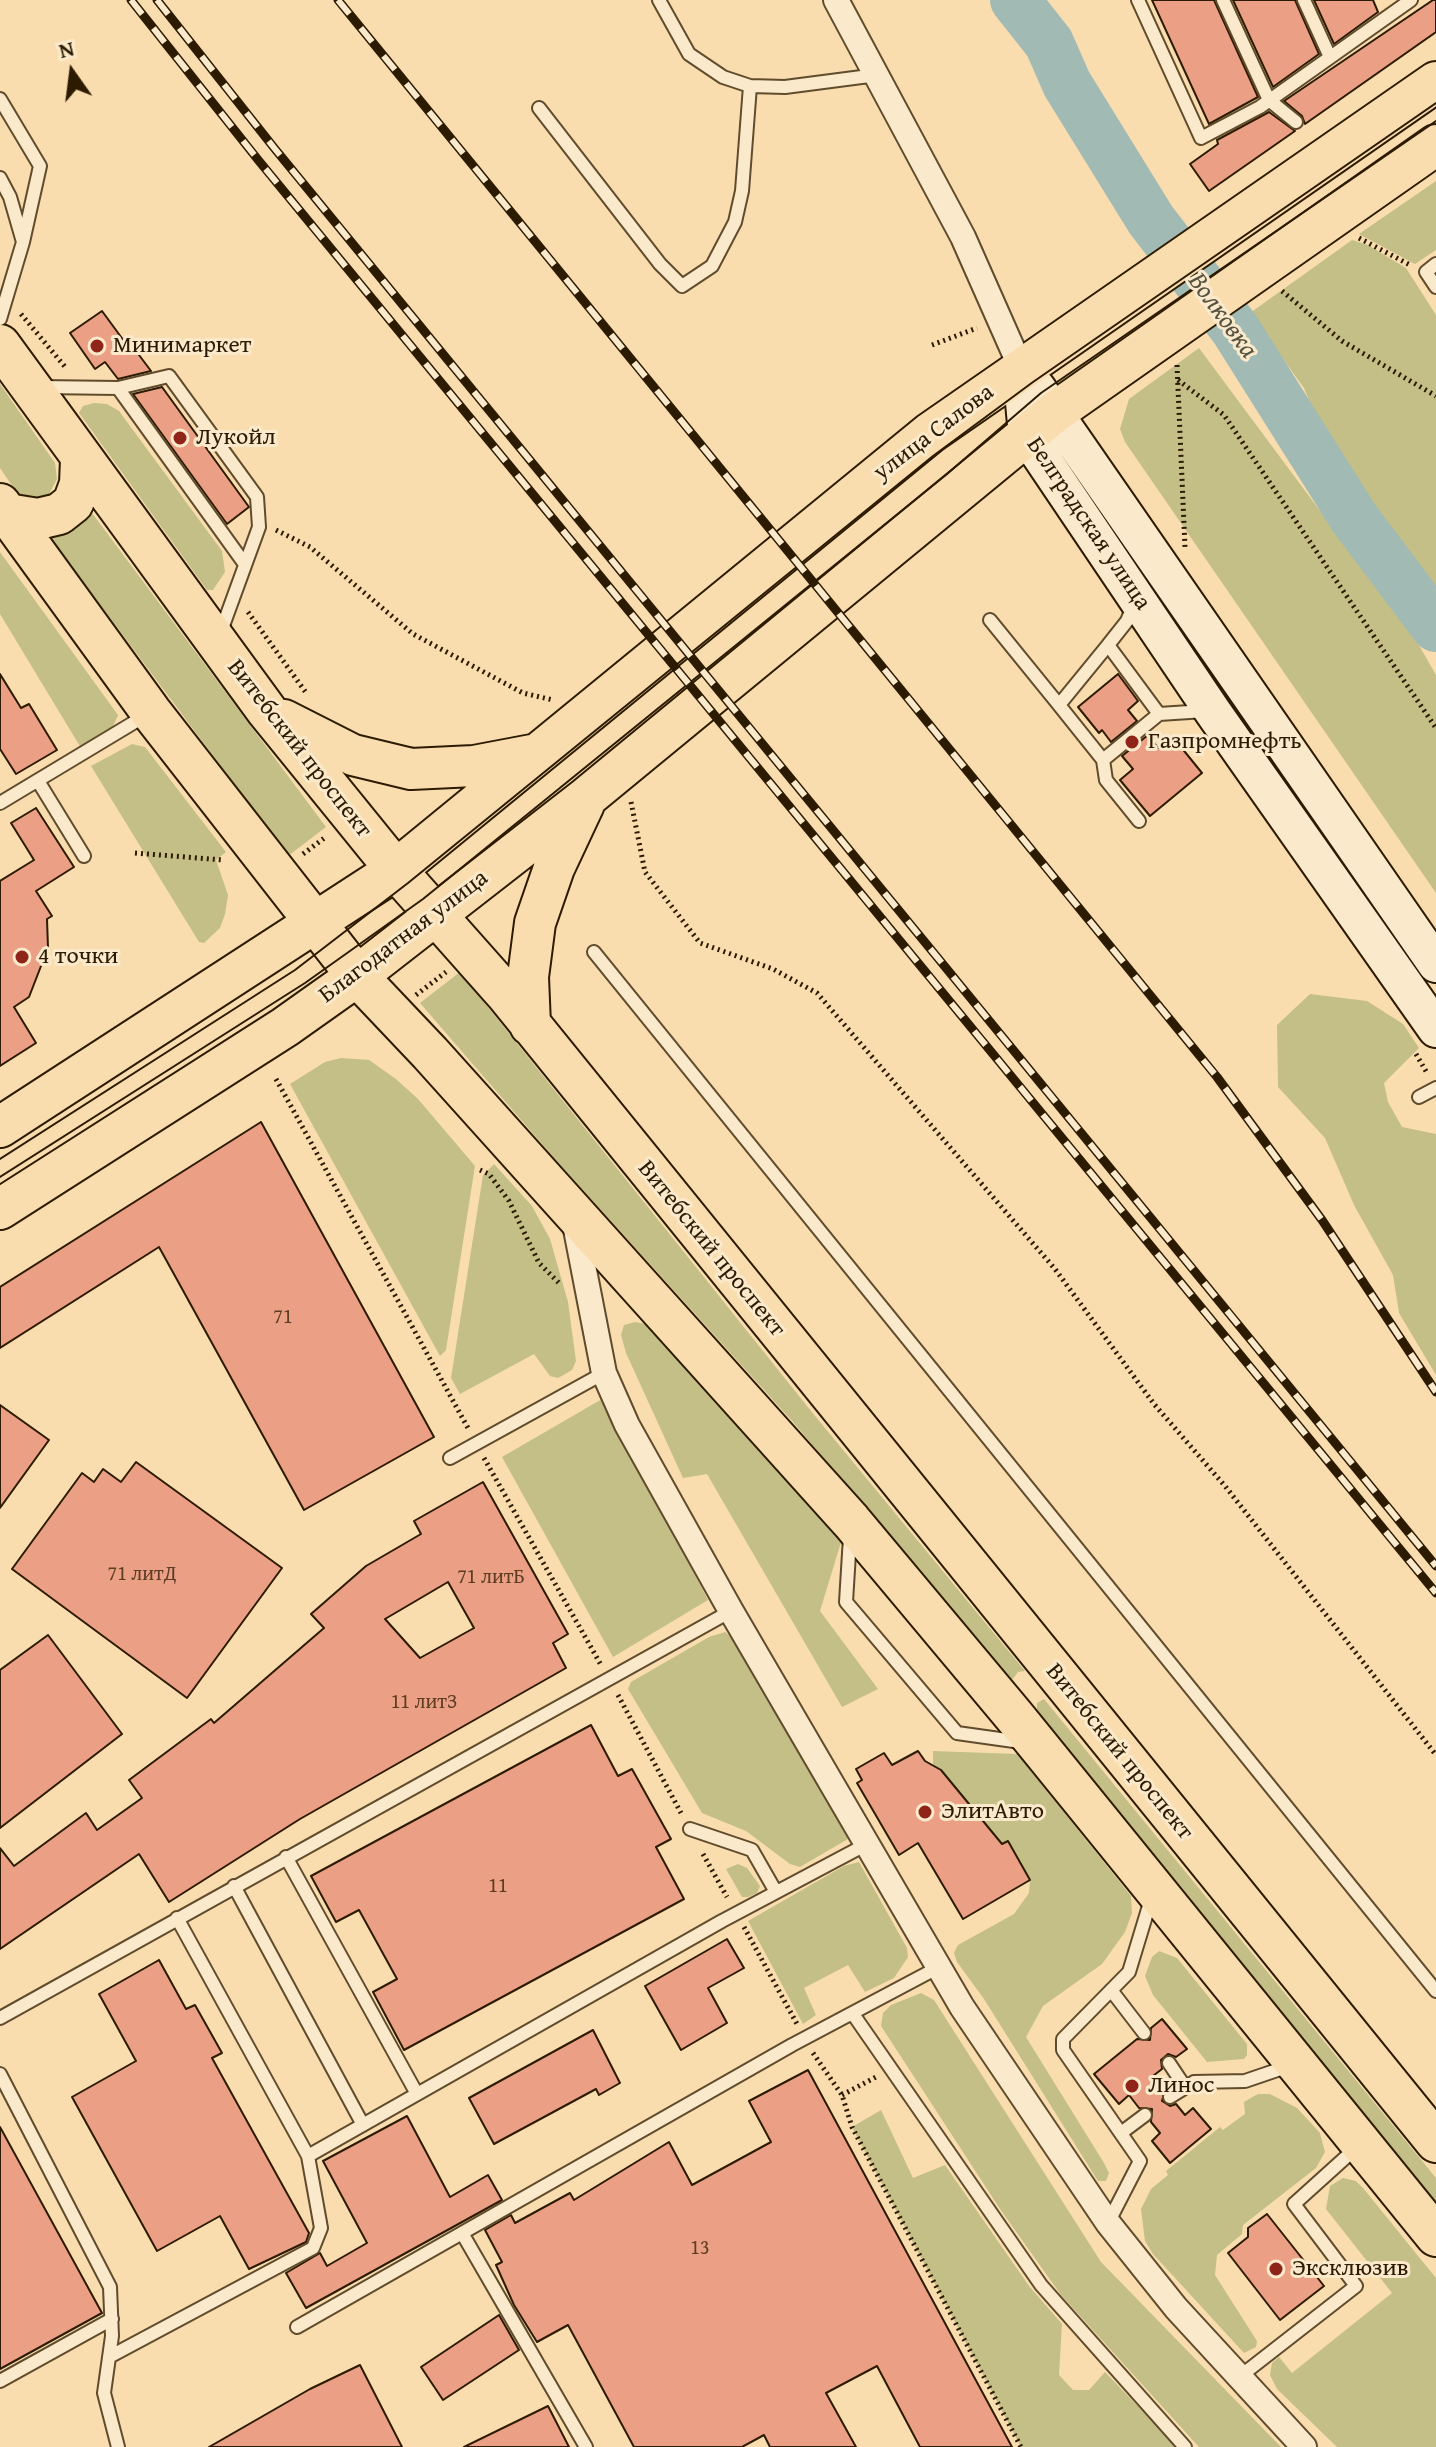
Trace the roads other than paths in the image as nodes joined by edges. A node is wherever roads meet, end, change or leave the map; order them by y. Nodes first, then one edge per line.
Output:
1 (659, 0) edge
2 (836, 0) edge
3 (1138, 0) edge
4 (1223, 0) edge
5 (1304, 0) edge
6 (1385, 0) edge
7 (1411, 0) edge
8 (1391, 14) junction
9 (1330, 57) junction
10 (877, 75) junction
11 (1436, 82) edge
12 (750, 86) junction
13 (0, 99) edge
14 (1269, 100) junction
15 (539, 108) dead end
16 (1296, 122) dead end
17 (1436, 145) edge
18 (0, 178) edge
19 (23, 242) junction
20 (1431, 268) edge
21 (1436, 287) edge
22 (0, 319) edge
23 (0, 345) edge
24 (1021, 368) junction
25 (28, 387) junction
26 (118, 388) junction
27 (1041, 424) junction
28 (81, 459) junction
29 (4, 509) edge
30 (244, 563) junction
31 (1137, 598) junction
32 (990, 620) dead end
33 (217, 645) junction
34 (1108, 645) junction
35 (1059, 705) junction
36 (267, 711) junction
37 (151, 712) junction
38 (1213, 712) junction
39 (1159, 714) junction
40 (540, 753) junction
41 (1103, 760) junction
42 (38, 781) junction
43 (587, 797) junction
44 (0, 803) edge
45 (1139, 821) dead end
46 (84, 856) dead end
47 (396, 870) junction
48 (436, 913) junction
49 (316, 924) junction
50 (594, 952) dead end
51 (1436, 964) edge
52 (357, 976) junction
53 (530, 1025) junction
54 (1436, 1029) edge
55 (1436, 1088) edge
56 (1419, 1097) dead end
57 (0, 1127) edge
58 (0, 1209) edge
59 (574, 1216) junction
60 (604, 1373) junction
61 (450, 1458) dead end
62 (851, 1521) junction
63 (731, 1611) junction
64 (1059, 1677) junction
65 (1026, 1730) junction
66 (690, 1829) dead end
67 (867, 1844) junction
68 (286, 1857) junction
69 (234, 1886) junction
70 (1154, 1889) junction
71 (776, 1892) junction
72 (177, 1918) junction
73 (939, 1967) junction
74 (1111, 1990) junction
75 (1436, 1991) edge
76 (853, 2014) junction
77 (0, 2018) edge
78 (1144, 2033) dead end
79 (1169, 2063) dead end
80 (1295, 2064) junction
81 (0, 2074) edge
82 (1185, 2087) junction
83 (417, 2094) junction
84 (1170, 2097) dead end
85 (1145, 2115) dead end
86 (363, 2125) junction
87 (1121, 2133) junction
88 (1436, 2142) edge
89 (1361, 2143) junction
90 (308, 2156) junction
91 (1108, 2223) junction
92 (462, 2233) junction
93 (1436, 2236) edge
94 (112, 2319) junction
95 (297, 2327) dead end
96 (109, 2357) junction
97 (1238, 2378) junction
98 (0, 2381) edge
99 (118, 2447) edge
100 (586, 2447) edge
101 (1185, 2447) edge
102 (1304, 2447) edge

1 - 12 lane
2 - 10 street
3 - 14 lane
4 - 14 lane
5 - 9 lane
6 - 8 lane
7 - 8 lane
8 - 9 lane
9 - 14 lane
10 - 12 lane
10 - 24 street
11 - 24 main road, улица Салова
12 - 15 lane
13 - 19 lane
14 - 16 lane
17 - 27 main road
18 - 19 lane
19 - 22 lane
20 - 21 lane
23 - 25 main road, Витебский проспект
24 - 27 street, Белградская улица
24 - 40 main road, улица Салова
25 - 26 lane
25 - 28 main road, Витебский проспект
26 - 30 lane
26 - 30 lane
27 - 31 street, Белградская улица
27 - 43 main road, Благодатная улица
27 - 51 street, Белградская улица
28 - 29 main road
28 - 33 main road, Витебский проспект
29 - 37 main road
30 - 33 lane
31 - 34 lane
31 - 38 street, Белградская улица
32 - 35 lane
33 - 36 main road, Витебский проспект
34 - 35 lane
34 - 39 lane
35 - 41 lane
36 - 40 main road
36 - 47 main road, Витебский проспект
37 - 42 lane
37 - 49 main road
38 - 39 lane
38 - 54 street, Белградская улица
39 - 41 lane
40 - 47 main road
41 - 45 lane
42 - 44 lane
42 - 46 lane
43 - 48 main road, Благодатная улица
43 - 53 main road
47 - 48 main road, Витебский проспект
47 - 49 main road
48 - 52 main road, Благодатная улица
48 - 53 main road, Витебский проспект
49 - 52 main road
49 - 57 main road
50 - 75 lane
52 - 58 main road, Благодатная улица
52 - 59 main road
53 - 64 main road, Витебский проспект
55 - 56 lane
59 - 60 street
59 - 62 main road
60 - 61 lane
60 - 63 street
62 - 65 main road
62 - 65 lane
63 - 67 street
63 - 68 lane
64 - 65 main road
64 - 88 main road, Витебский проспект
65 - 70 main road
66 - 71 lane
67 - 71 lane
67 - 73 street
68 - 69 lane
68 - 83 lane
69 - 72 lane
69 - 86 lane
70 - 74 lane
70 - 80 main road
71 - 83 lane
72 - 77 lane
72 - 90 lane
73 - 76 lane
73 - 91 street
74 - 78 lane
74 - 87 lane
76 - 92 lane
76 - 101 lane
79 - 82 lane
80 - 82 lane
80 - 89 main road
81 - 94 lane
82 - 84 lane
83 - 86 lane
85 - 87 lane
86 - 90 lane
87 - 91 lane
89 - 93 main road
89 - 97 lane
90 - 96 lane
91 - 97 street
92 - 95 lane
92 - 100 lane
94 - 96 lane
94 - 98 lane
96 - 99 lane
97 - 102 street

